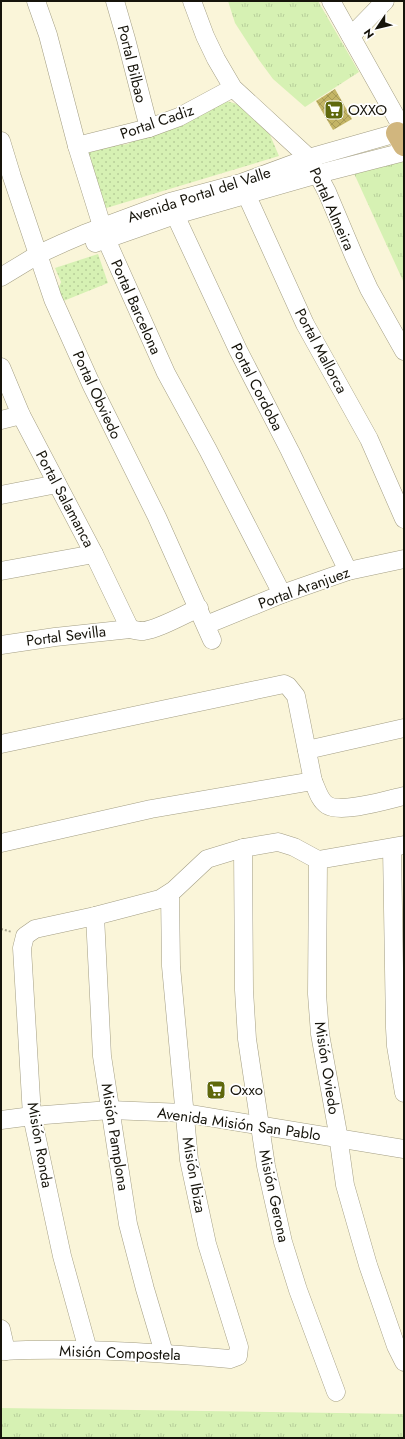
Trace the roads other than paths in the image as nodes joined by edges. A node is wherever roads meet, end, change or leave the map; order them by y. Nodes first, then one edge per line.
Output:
1 (36, 1) edge
2 (115, 1) edge
3 (192, 1) edge
4 (331, 1) edge
5 (385, 1) edge
6 (350, 36) junction
7 (233, 88) junction
8 (149, 128) junction
9 (403, 138) edge
10 (1, 142) edge
11 (78, 146) junction
12 (309, 158) junction
13 (318, 174) junction
14 (244, 189) junction
15 (172, 208) junction
16 (104, 233) junction
17 (40, 260) junction
18 (1, 277) edge
19 (1, 289) edge
20 (404, 351) edge
21 (1, 367) edge
22 (21, 415) junction
23 (1, 420) edge
24 (57, 484) junction
25 (1, 495) edge
26 (404, 519) edge
27 (94, 554) junction
28 (404, 559) edge
29 (1, 571) edge
30 (348, 571) junction
31 (282, 594) junction
32 (199, 608) junction
33 (130, 629) junction
34 (209, 633) joint
35 (1, 645) edge
36 (404, 728) edge
37 (1, 744) edge
38 (307, 750) junction
39 (313, 781) junction
40 (404, 796) edge
41 (1, 843) edge
42 (398, 846) edge
43 (243, 848) junction
44 (318, 860) junction
45 (170, 894) junction
46 (95, 916) junction
47 (404, 1093) edge
48 (110, 1105) junction
49 (1, 1108) edge
50 (184, 1108) junction
51 (32, 1110) junction
52 (1, 1120) edge
53 (259, 1120) junction
54 (338, 1133) junction
55 (404, 1138) edge
56 (404, 1149) edge
57 (1, 1329) edge
58 (88, 1350) junction
59 (3, 1351) edge
60 (164, 1353) junction
61 (238, 1356) joint
62 (404, 1362) edge
63 (336, 1392) dead end

1 - 11 street, Portal Barcelona
2 - 8 street, Portal Bilbao
3 - 7 street, Portal Almeira
4 - 6 street
5 - 6 street
6 - 9 street
7 - 8 street, Portal Cadiz
7 - 12 street, Portal Almeira
8 - 11 street, Portal Cadiz
9 - 12 street, Avenida Portal del Valle
9 - 13 street, Avenida Portal del Valle
10 - 17 street, Portal Obviedo
11 - 16 street, Portal Barcelona
12 - 13 street, Portal Almeira
12 - 14 street, Avenida Portal del Valle
13 - 14 street, Avenida Portal del Valle
13 - 20 street, Portal Almeira
14 - 15 street, Avenida Portal del Valle
14 - 26 street, Portal Mallorca
15 - 16 street, Avenida Portal del Valle
15 - 30 street, Portal Cordoba
16 - 17 street, Avenida Portal del Valle
16 - 31 street, Portal Barcelona
17 - 18 street, Avenida Portal del Valle
17 - 19 street, Avenida Portal del Valle
17 - 32 street, Portal Obviedo
21 - 22 street, Portal Salamanca
22 - 23 street
22 - 24 street, Portal Salamanca
24 - 25 street
24 - 27 street, Portal Salamanca
27 - 29 street
27 - 33 street, Portal Salamanca
28 - 30 street, Portal Aranjuez
30 - 31 street, Portal Aranjuez
31 - 34 street, Portal Aranjuez
32 - 33 street, Portal Sevilla
32 - 34 street, Portal Obviedo
33 - 35 street, Portal Sevilla
36 - 38 street
37 - 38 street
38 - 39 street
39 - 40 street
39 - 41 street
42 - 44 street
42 - 47 street
43 - 44 street
43 - 45 street
43 - 53 street, Misión Gerona
44 - 54 street, Misión Oviedo
45 - 46 street
45 - 50 street, Misión Ibiza
46 - 48 street, Misión Pamplona
46 - 51 street, Misión Ronda
48 - 50 street, Avenida Misión San Pablo
48 - 51 street, Avenida Misión San Pablo
48 - 60 street, Misión Pamplona
49 - 51 street, Avenida Misión San Pablo
50 - 53 street, Avenida Misión San Pablo
50 - 61 street, Misión Ibiza
51 - 52 street, Avenida Misión San Pablo
51 - 58 street, Misión Ronda
53 - 54 street, Avenida Misión San Pablo
53 - 63 street, Misión Gerona
54 - 55 street, Avenida Misión San Pablo
54 - 56 street, Avenida Misión San Pablo
54 - 62 street, Misión Oviedo
57 - 59 street
58 - 59 street, Misión Compostela
58 - 60 street, Misión Compostela
60 - 61 street, Misión Compostela

